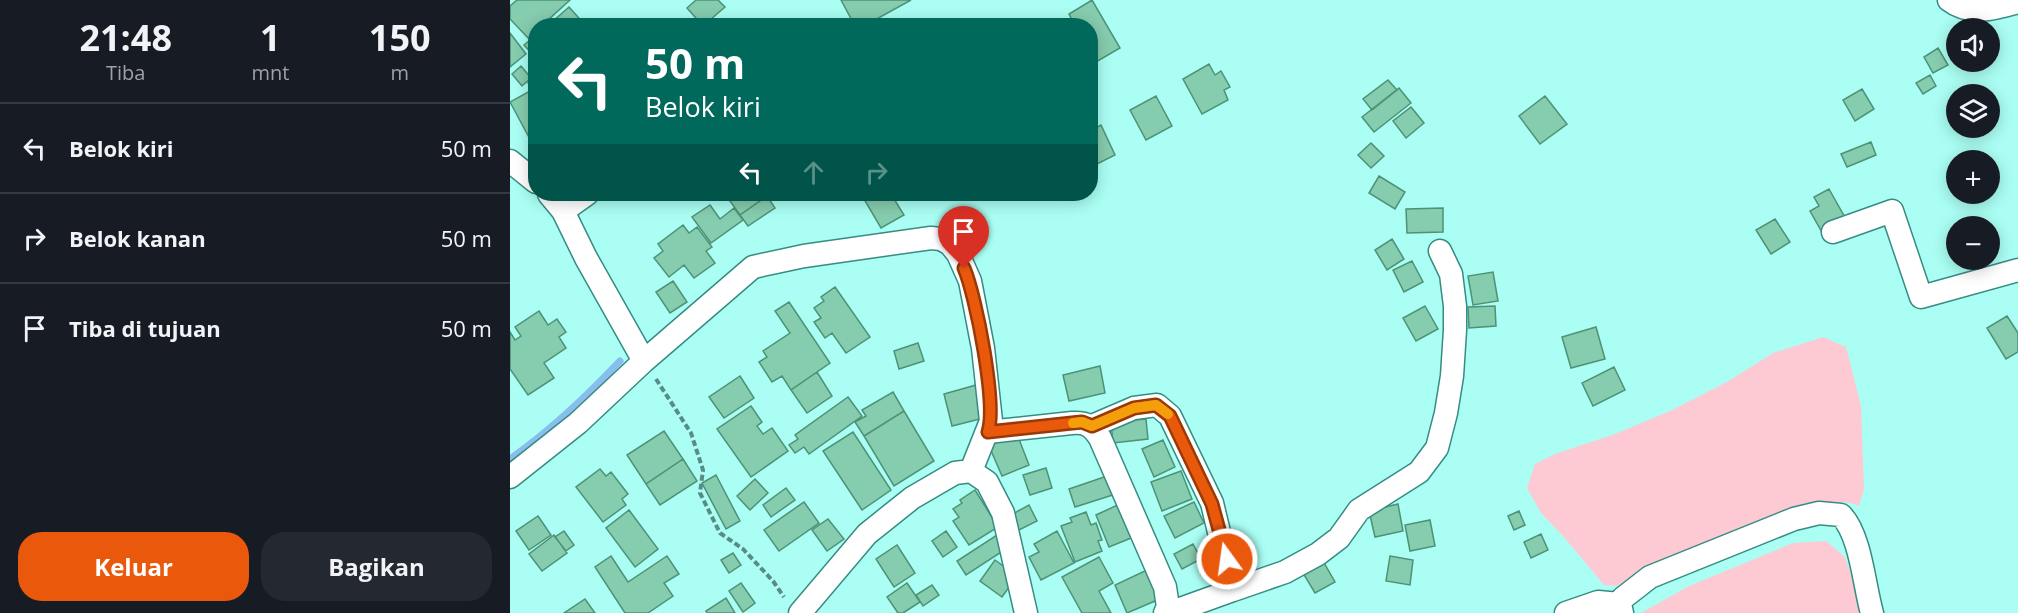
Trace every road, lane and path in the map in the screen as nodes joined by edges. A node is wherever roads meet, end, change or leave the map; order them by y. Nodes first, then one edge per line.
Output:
1 (1949, 0) edge
2 (2018, 2) edge
3 (510, 161) edge
4 (528, 176) edge
5 (555, 201) edge
6 (577, 201) edge
7 (563, 211) junction
8 (1833, 232) dead end
9 (1440, 251) dead end
10 (2018, 270) edge
11 (644, 361) junction
12 (1092, 426) junction
13 (988, 432) junction
14 (971, 471) junction
15 (510, 477) edge
16 (1233, 590) junction
17 (795, 609) edge
18 (1621, 609) edge
19 (1026, 613) edge
20 (1167, 613) edge
21 (1566, 613) edge
22 (1872, 613) edge

1 - 2 street
3 - 4 street
5 - 7 street
6 - 7 street
7 - 11 street
8 - 10 street
9 - 16 street
11 - 13 street
11 - 15 street
11 - 17 path
12 - 13 street
12 - 16 street
12 - 20 street
13 - 14 street
14 - 17 street
14 - 19 street
16 - 20 street
18 - 21 street
18 - 22 street

